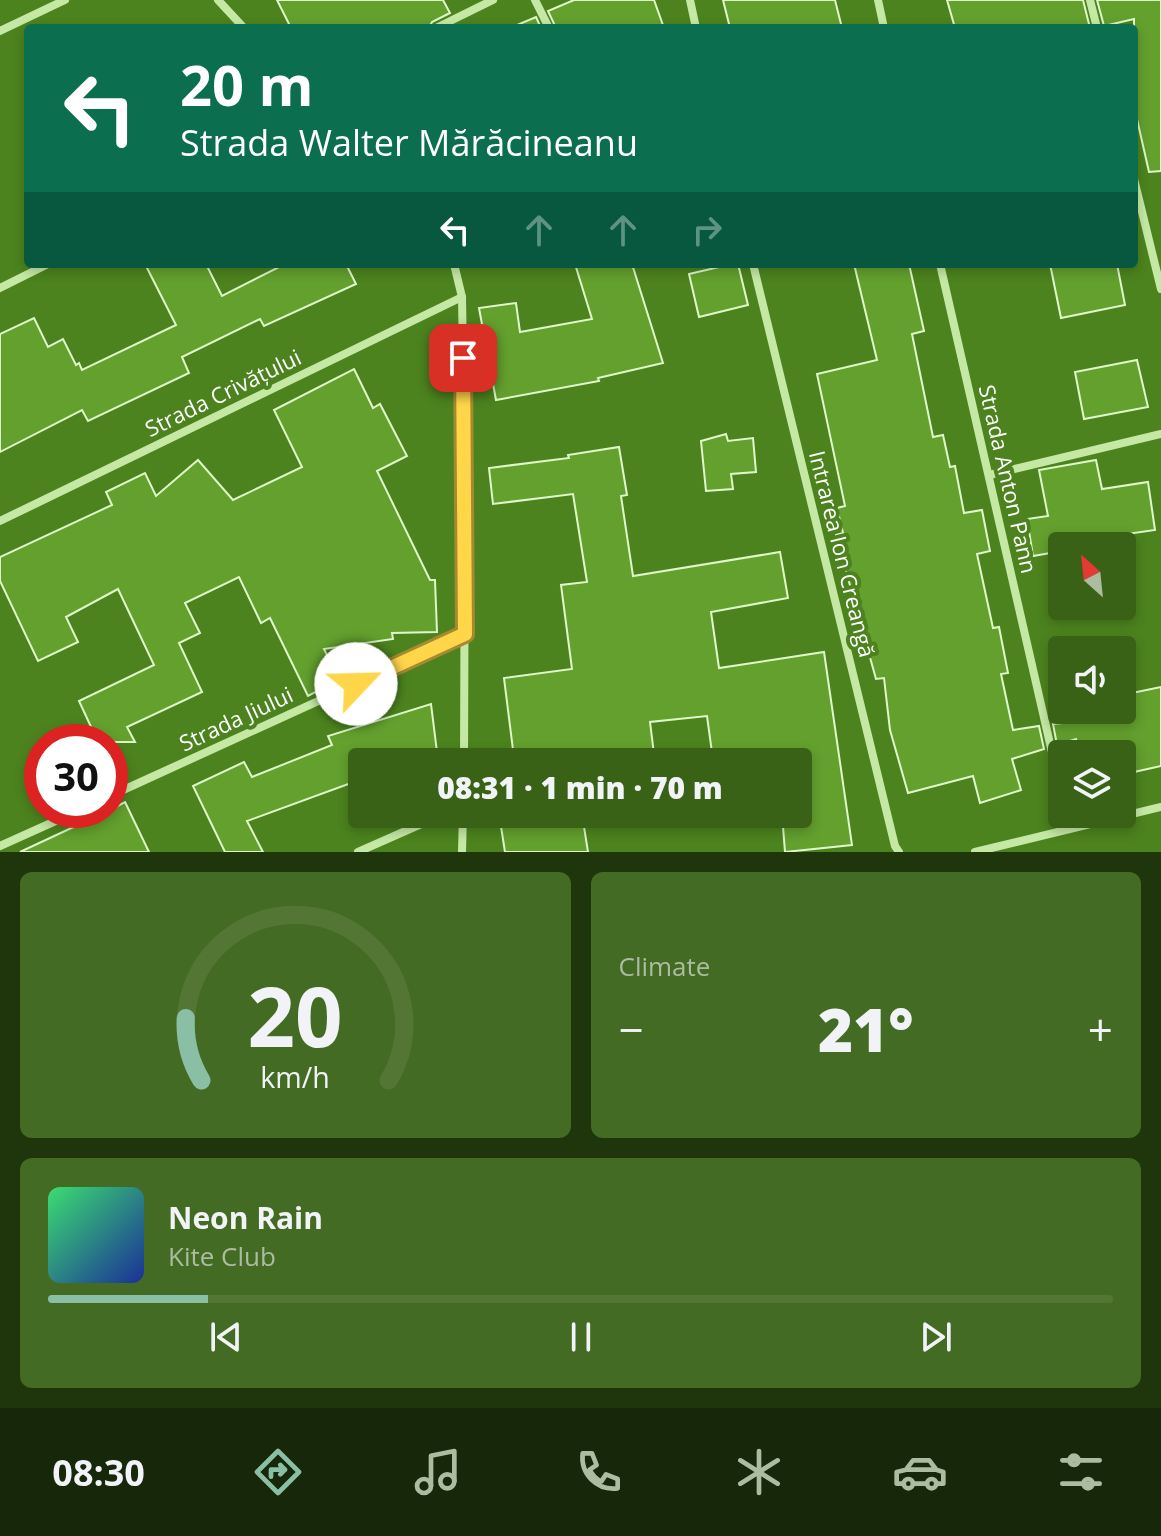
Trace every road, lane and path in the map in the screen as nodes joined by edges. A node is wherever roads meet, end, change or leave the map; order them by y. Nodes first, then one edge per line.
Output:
1 (65, 0) edge
2 (218, 0) edge
3 (493, 0) edge
4 (535, 0) edge
5 (690, 0) edge
6 (878, 0) edge
7 (1090, 0) edge
8 (240, 24) edge
9 (444, 24) edge
10 (547, 24) edge
11 (695, 24) edge
12 (883, 24) edge
13 (1096, 24) edge
14 (0, 31) edge
15 (1138, 195) edge
16 (40, 268) edge
17 (455, 268) edge
18 (754, 268) edge
19 (941, 268) edge
20 (0, 288) edge
21 (1161, 289) edge
22 (462, 297) junction
23 (1161, 434) edge
24 (989, 475) junction
25 (0, 521) edge
26 (465, 634) junction
27 (1049, 740) edge
28 (464, 748) edge
29 (128, 788) edge
30 (1161, 807) edge
31 (40, 828) edge
32 (412, 828) edge
33 (463, 828) edge
34 (1069, 829) joint
35 (0, 846) edge
36 (358, 852) edge
37 (462, 852) edge
38 (899, 852) edge
39 (975, 852) edge

1 - 14 street
2 - 8 street
3 - 9 street
4 - 10 street
5 - 11 street
6 - 12 street
7 - 13 street
15 - 21 street
16 - 20 street
17 - 22 street
18 - 38 street, Intrarea Ion Creangă
19 - 24 street, Strada Anton Pann
22 - 25 street, Strada Crivățului
22 - 26 street
23 - 24 street
24 - 27 street, Strada Anton Pann
26 - 28 street
26 - 29 street, Strada Jiului
30 - 34 street
31 - 35 street
32 - 36 street
33 - 37 street
34 - 39 street

